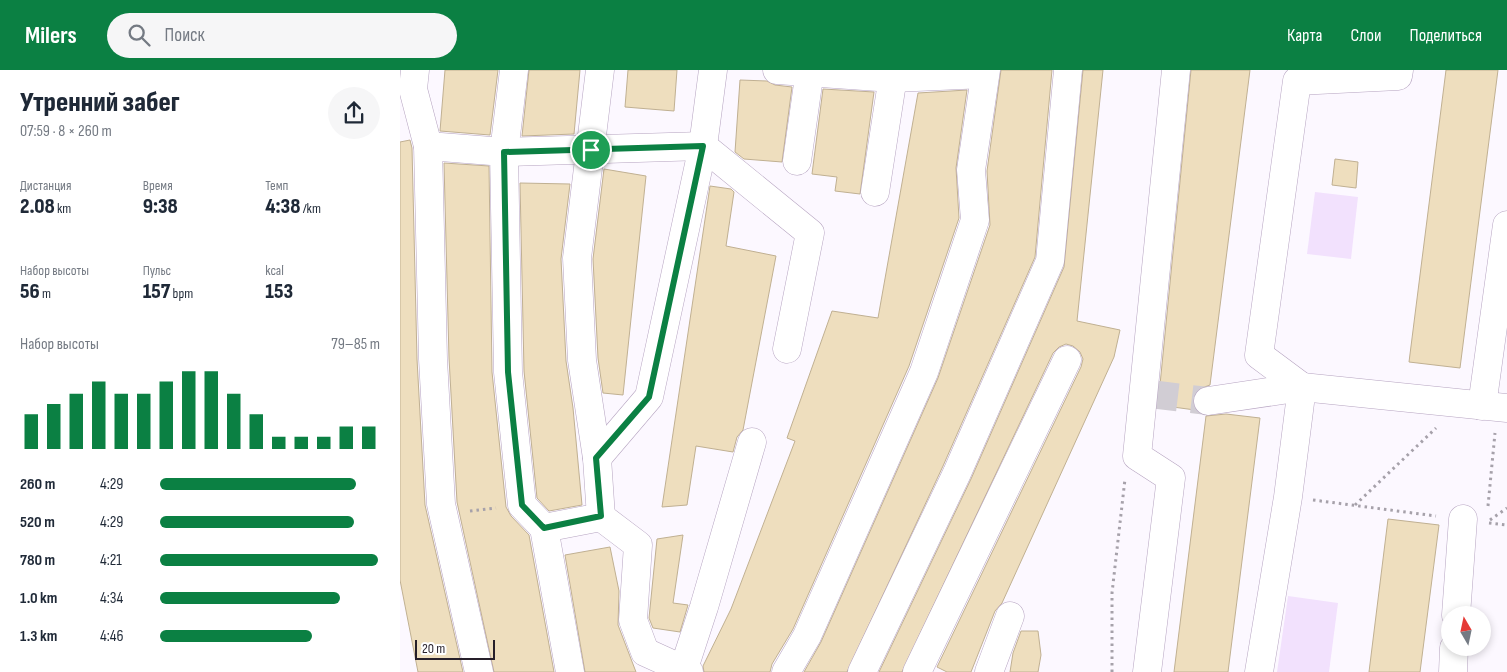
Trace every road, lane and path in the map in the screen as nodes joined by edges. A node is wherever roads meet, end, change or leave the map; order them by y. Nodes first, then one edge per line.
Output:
1 (514, 70) edge
2 (600, 70) edge
3 (713, 70) edge
4 (777, 70) edge
5 (1068, 70) edge
6 (1176, 70) edge
7 (1399, 70) edge
8 (809, 71) edge
9 (985, 72) edge
10 (894, 74) edge
11 (409, 83) edge
12 (428, 146) junction
13 (703, 146) junction
14 (591, 150) junction
15 (504, 152) junction
16 (798, 161) dead end
17 (875, 192) dead end
18 (1507, 225) edge
19 (787, 350) dead end
20 (1067, 360) dead end
21 (1302, 388) junction
22 (1208, 401) tunnel mouth
23 (1487, 406) edge
24 (752, 442) dead end
25 (596, 458) junction
26 (1288, 497) junction
27 (522, 505) junction
28 (1354, 505) junction
29 (1507, 508) edge
30 (444, 514) junction
31 (601, 516) junction
32 (1474, 521) junction
33 (1507, 525) edge
34 (544, 528) junction
35 (1458, 606) edge
36 (1010, 616) dead end
37 (1453, 656) edge
38 (686, 670) edge
39 (479, 672) edge
40 (570, 672) edge
41 (786, 672) edge
42 (862, 672) edge
43 (917, 672) edge
44 (989, 672) edge
45 (1147, 672) edge
46 (1259, 672) edge
47 (1452, 672) edge

1 - 15 street
2 - 14 street
3 - 13 street
4 - 8 street
5 - 42 street
6 - 45 street
7 - 21 street
8 - 10 street
8 - 16 street
9 - 10 street
9 - 41 street
10 - 17 street
11 - 12 street
12 - 15 street
12 - 30 street
13 - 14 street
13 - 19 street
13 - 25 street
14 - 15 street
14 - 25 street
15 - 27 street
18 - 23 street
20 - 43 street
21 - 22 street
21 - 23 street
21 - 26 street
23 - 28 path
23 - 32 path
24 - 38 street
25 - 31 street
26 - 28 path
26 - 46 street
27 - 30 path
27 - 34 street
28 - 32 path
29 - 32 path
30 - 39 street
31 - 34 street
31 - 38 street
32 - 33 path
32 - 35 street
34 - 40 street
36 - 44 street
37 - 47 street

